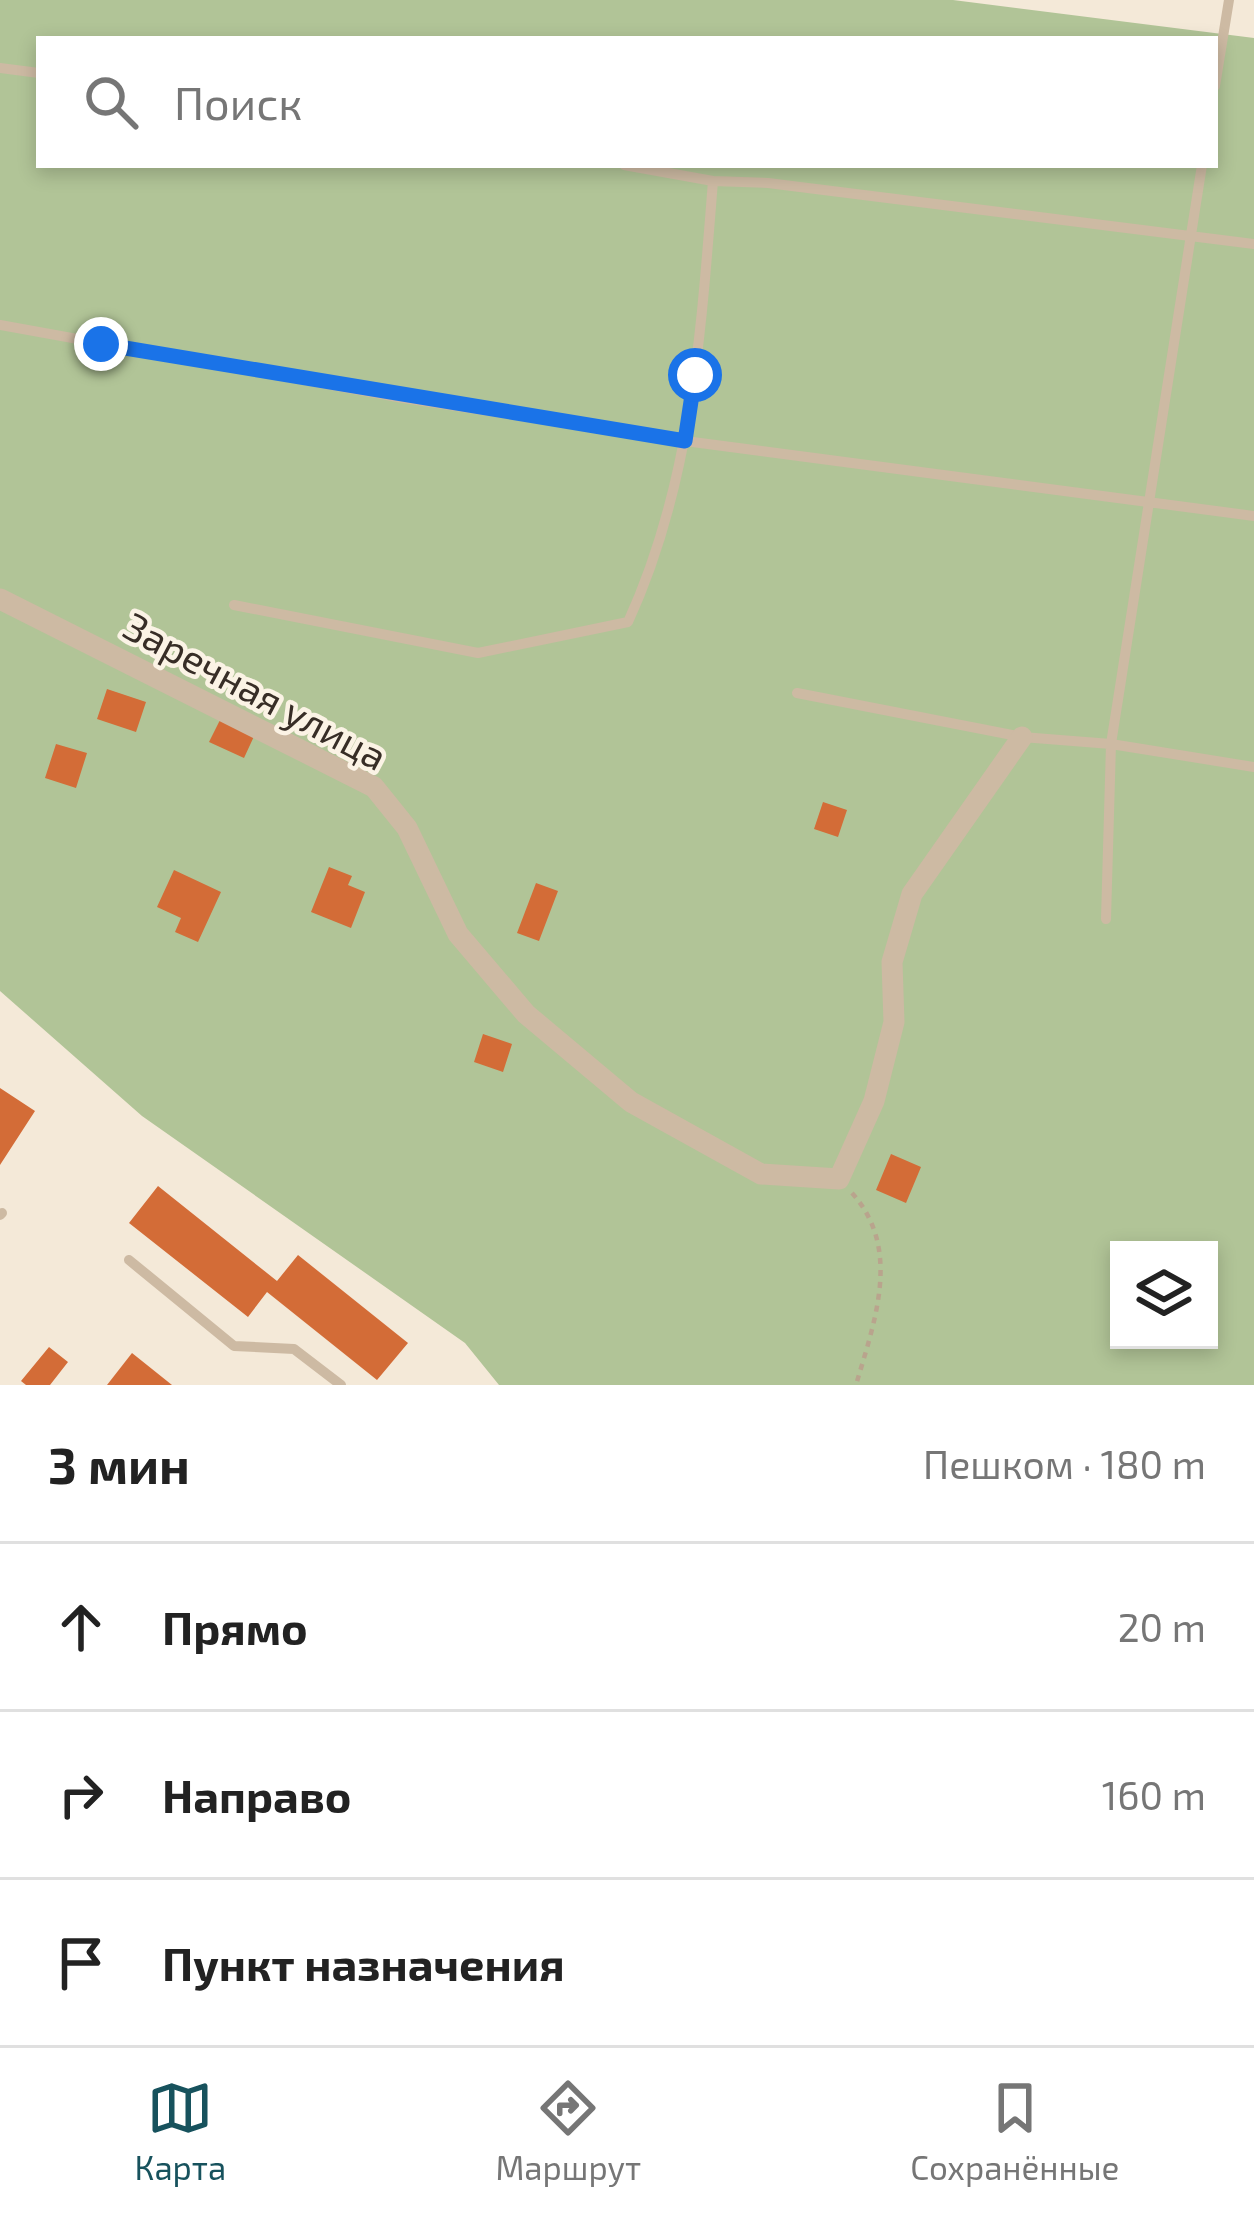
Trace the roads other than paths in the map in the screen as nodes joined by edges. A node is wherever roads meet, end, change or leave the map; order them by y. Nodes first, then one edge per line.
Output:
1 (1229, 0) edge
2 (0, 68) edge
3 (1218, 68) edge
4 (36, 73) edge
5 (640, 168) edge
6 (1201, 168) edge
7 (712, 181) junction
8 (1190, 236) junction
9 (1254, 244) edge
10 (0, 325) edge
11 (685, 441) junction
12 (1150, 506) junction
13 (1254, 516) edge
14 (0, 599) edge
15 (234, 605) dead end
16 (796, 693) dead end
17 (1022, 737) junction
18 (1111, 744) junction
19 (1254, 767) edge
20 (1106, 919) dead end
21 (129, 1260) dead end
22 (341, 1385) edge

1 - 3 lane
2 - 4 lane
5 - 7 lane
6 - 8 lane
7 - 8 lane
7 - 11 lane
8 - 9 lane
8 - 12 lane
10 - 11 lane
11 - 12 lane
11 - 15 lane
12 - 13 lane
12 - 18 lane
14 - 17 street, Заречная улица
16 - 17 lane
17 - 18 lane
18 - 19 lane
18 - 20 lane
21 - 22 lane

